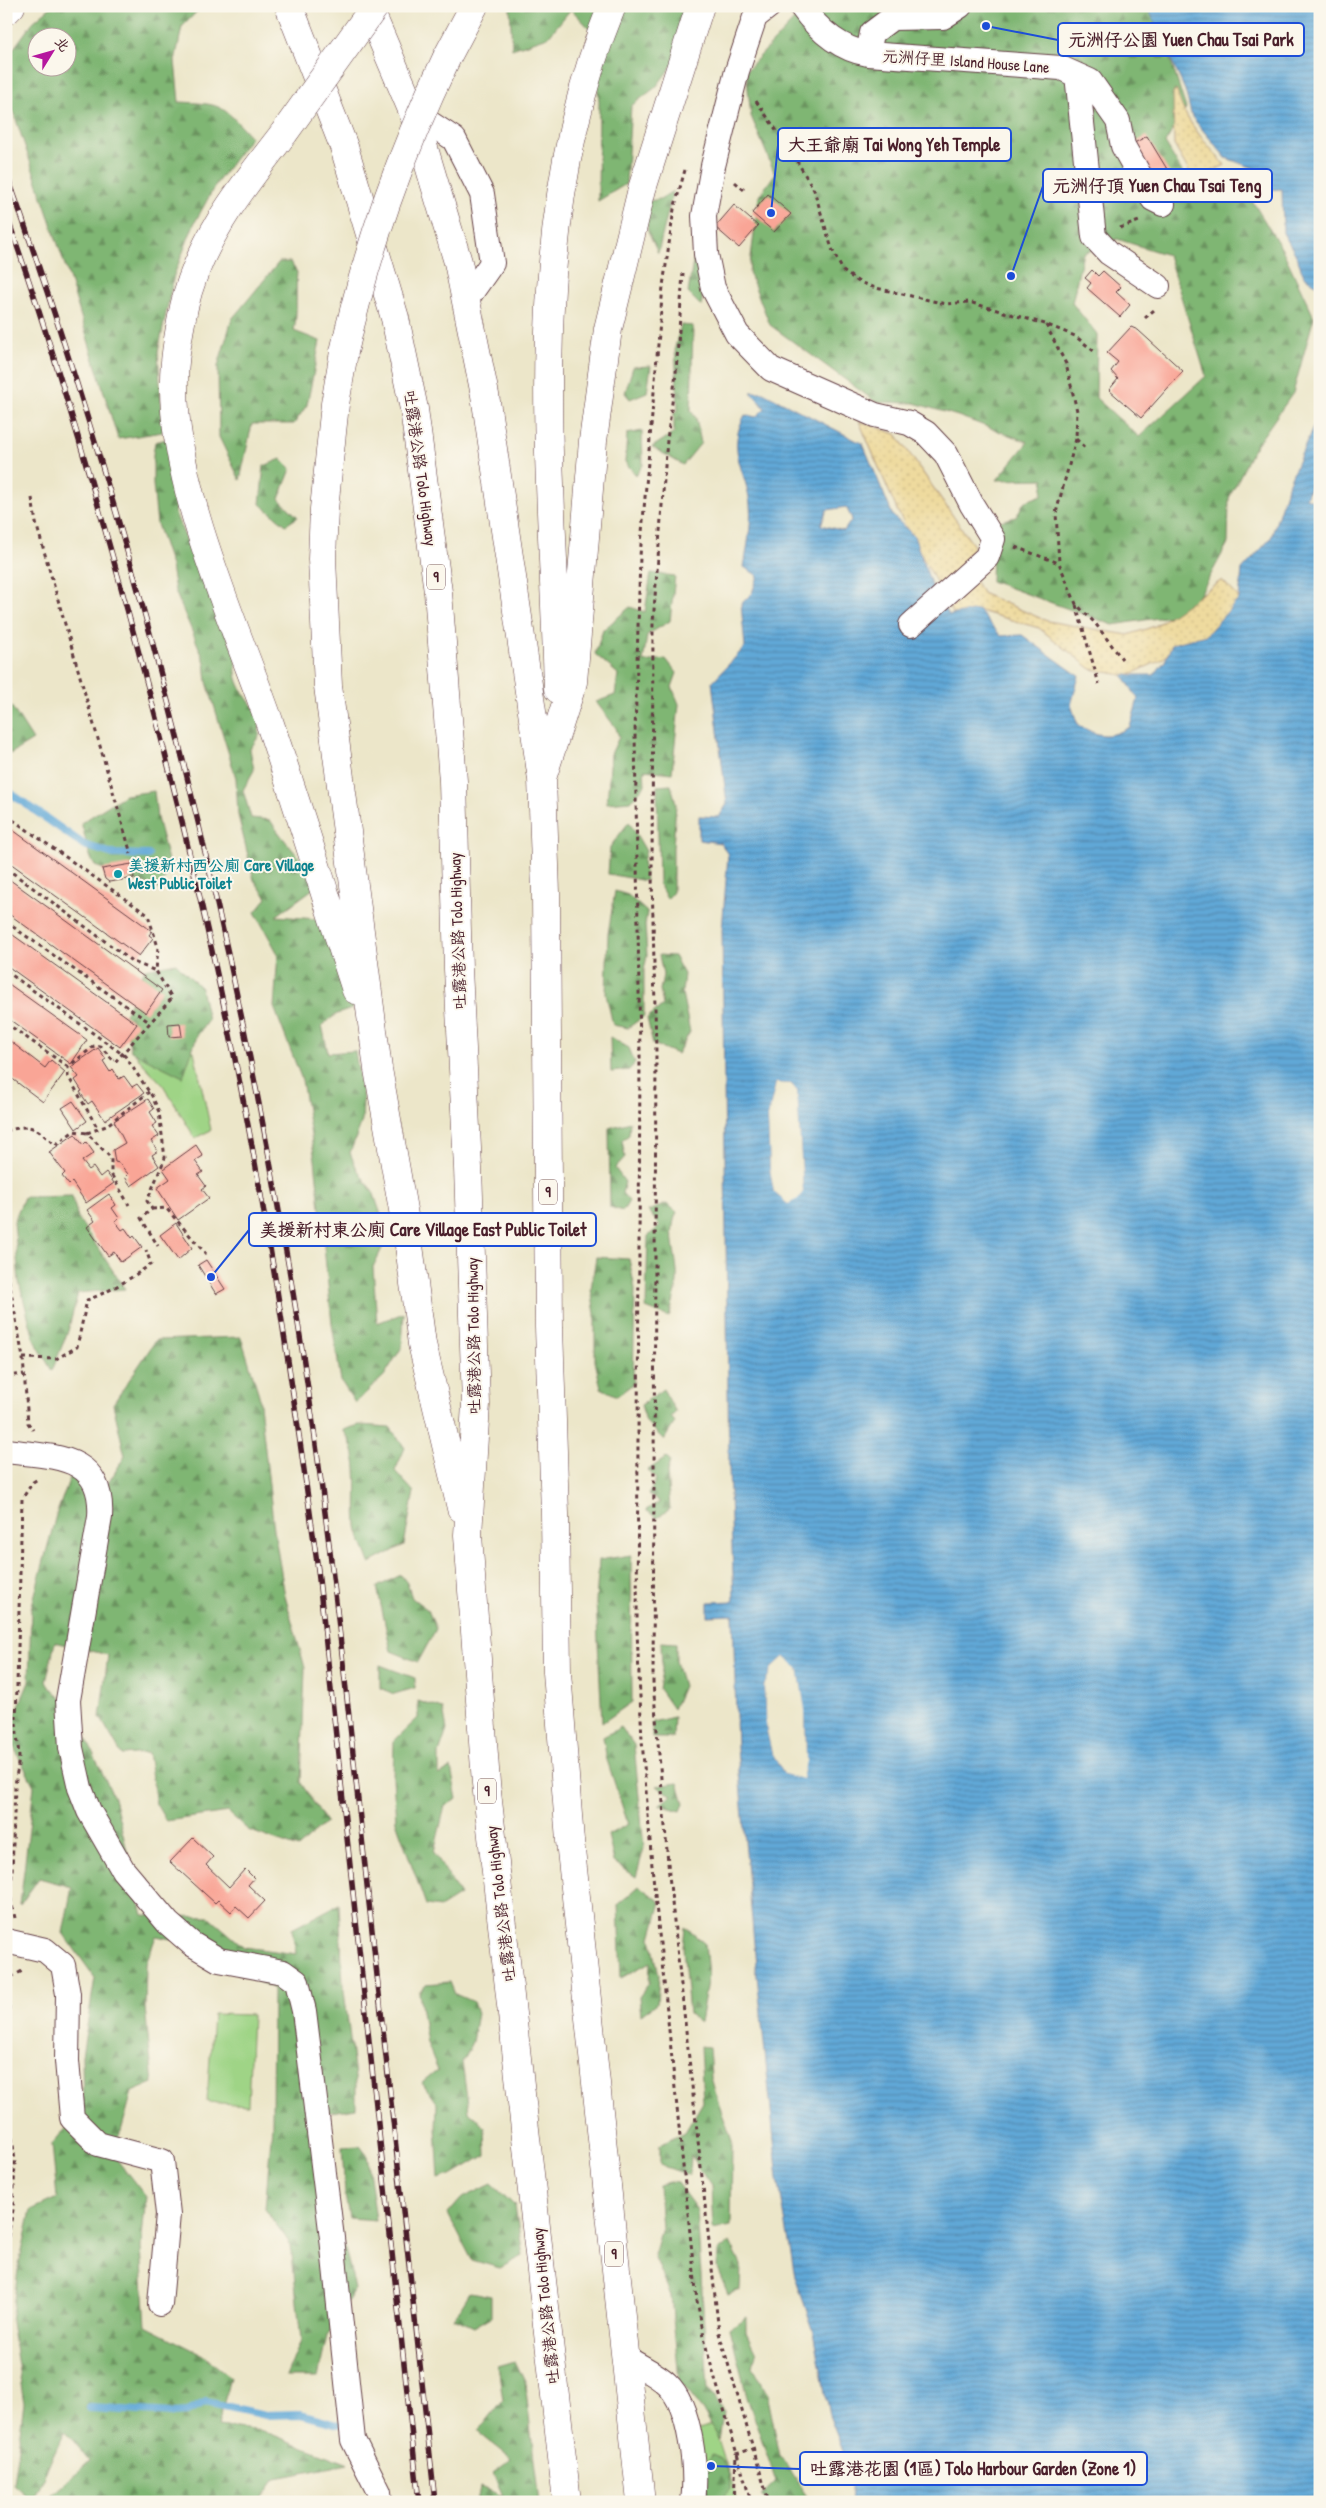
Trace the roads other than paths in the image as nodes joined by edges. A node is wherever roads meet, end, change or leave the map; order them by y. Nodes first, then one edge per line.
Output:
1 (289, 6) edge
2 (368, 6) edge
3 (375, 6) edge
4 (474, 6) edge
5 (612, 6) edge
6 (700, 6) edge
7 (768, 6) edge
8 (801, 6) edge
9 (960, 6) edge
10 (868, 54) junction
11 (1077, 76) junction
12 (413, 112) junction
13 (1163, 204) dead end
14 (1158, 286) dead end
15 (466, 300) junction
16 (911, 625) dead end
17 (559, 729) junction
18 (542, 778) junction
19 (378, 1069) junction
20 (6, 1451) edge
21 (468, 1535) junction
22 (9, 1942) edge
23 (160, 2304) dead end
24 (625, 2357) junction
25 (380, 2502) edge
26 (567, 2502) edge
27 (640, 2502) edge
28 (693, 2502) edge

1 - 21 highway, 吐露港公路 Tolo Highway / 9
2 - 12 highway, 9
3 - 19 highway, bridge
4 - 19 highway, bridge
5 - 17 highway
6 - 17 highway
7 - 16 street
8 - 10 street, 元洲仔里 Island House Lane
9 - 10 street
10 - 11 street, 元洲仔里 Island House Lane
11 - 13 street, 元洲仔里 Island House Lane
11 - 14 street
12 - 15 highway, 9
12 - 15 street
15 - 18 highway, 9
17 - 18 highway
18 - 24 highway, 9
19 - 21 highway
20 - 25 street
21 - 26 highway, 吐露港公路 Tolo Highway / 9
22 - 23 street
24 - 27 highway, 9
24 - 28 street

